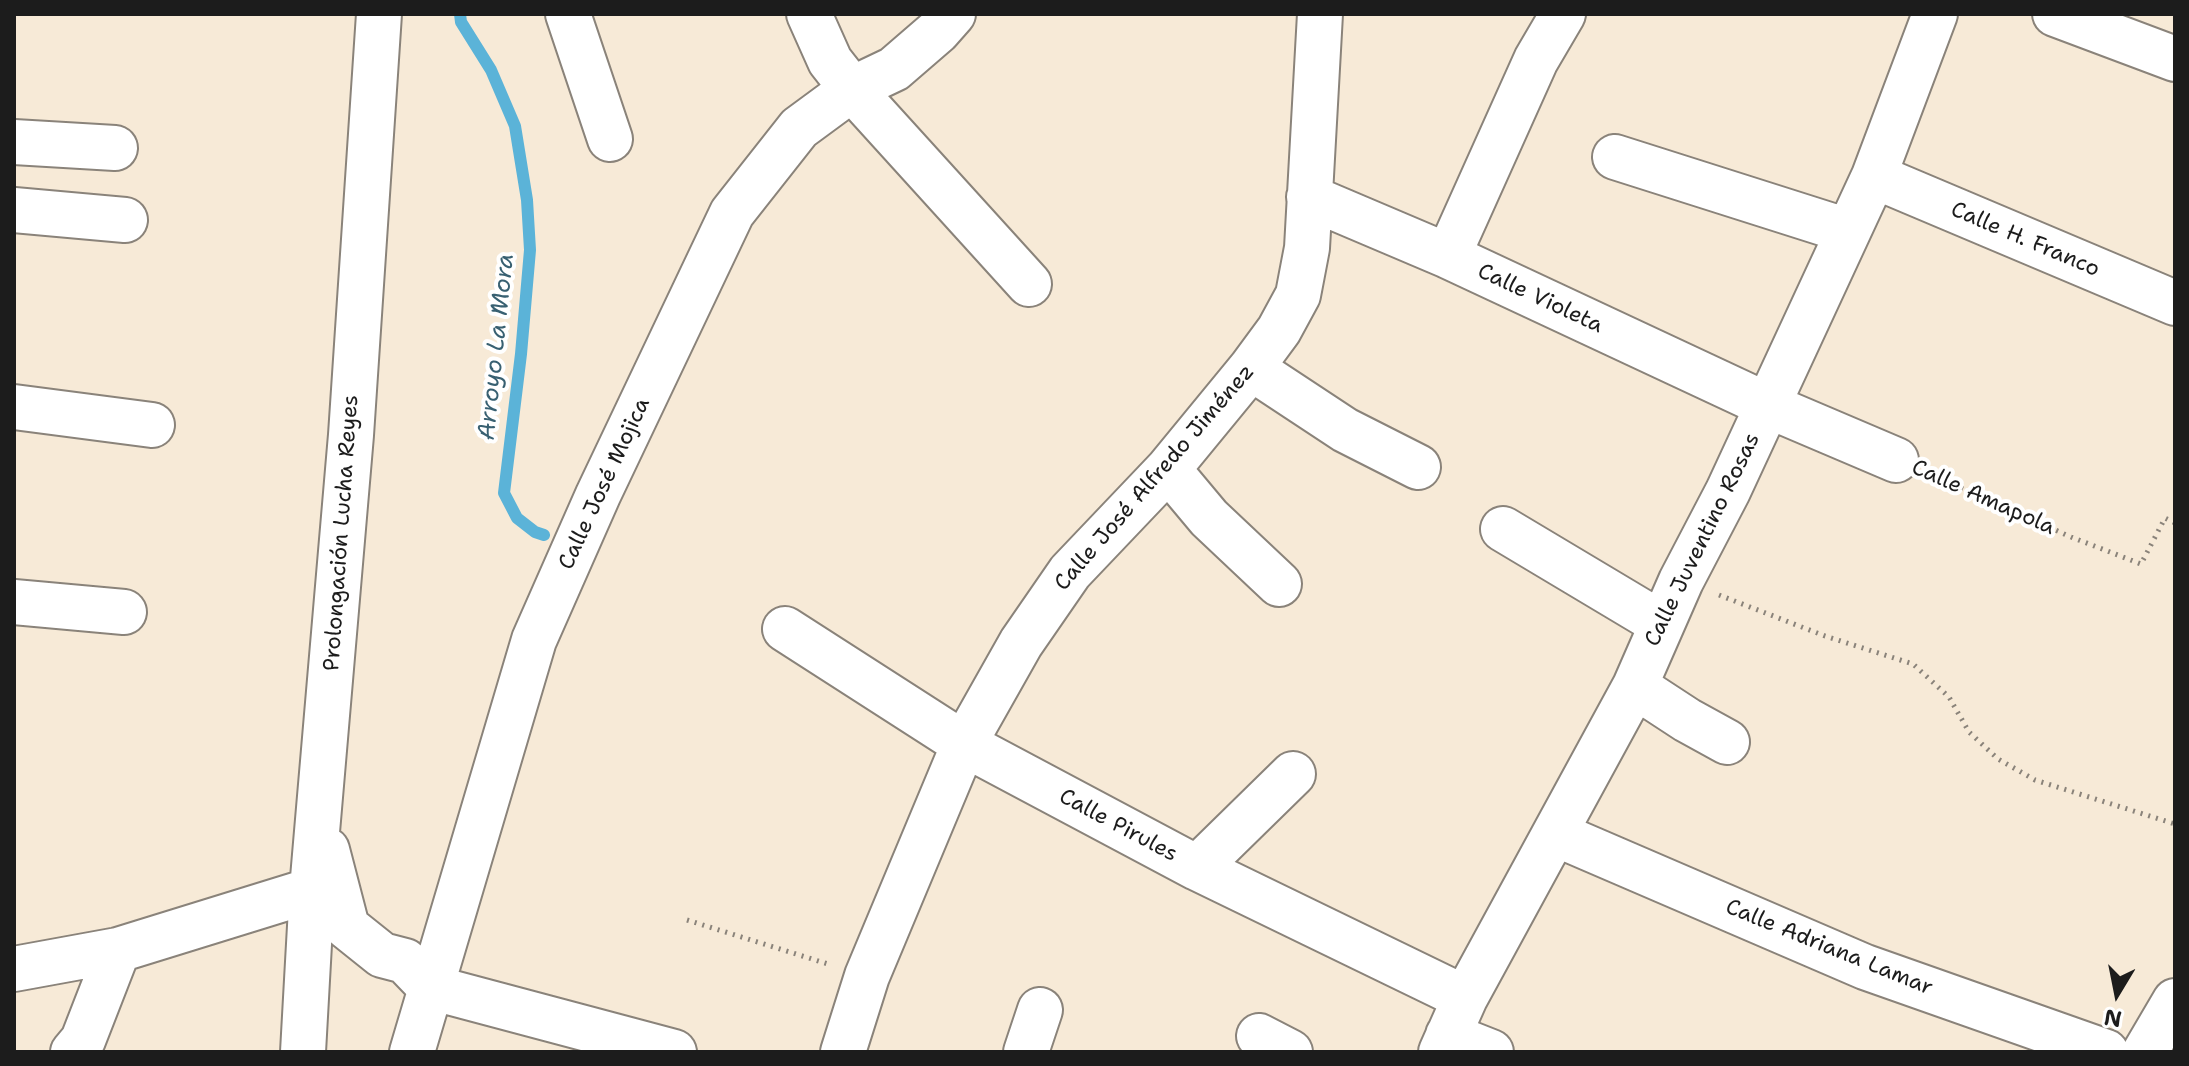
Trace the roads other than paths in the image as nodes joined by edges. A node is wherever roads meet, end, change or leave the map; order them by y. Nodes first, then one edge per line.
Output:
1 (379, 14) edge
2 (568, 14) edge
3 (809, 14) edge
4 (953, 14) edge
5 (1320, 14) edge
6 (1563, 14) edge
7 (1935, 14) edge
8 (2055, 14) edge
9 (2175, 59) edge
10 (852, 89) junction
11 (610, 139) dead end
12 (14, 142) edge
13 (115, 148) dead end
14 (1615, 157) dead end
15 (1874, 176) junction
16 (1309, 197) junction
17 (14, 210) edge
18 (125, 220) dead end
19 (1848, 231) junction
20 (1448, 256) junction
21 (1029, 284) dead end
22 (2175, 303) edge
23 (1251, 368) junction
24 (1769, 406) junction
25 (14, 407) edge
26 (152, 425) dead end
27 (1896, 460) road end
28 (1418, 467) dead end
29 (1168, 469) junction
30 (1503, 529) dead end
31 (1279, 584) dead end
32 (14, 602) edge
33 (124, 612) dead end
34 (1662, 624) junction
35 (785, 629) dead end
36 (1635, 686) junction
37 (1727, 742) dead end
38 (964, 744) junction
39 (1293, 774) dead end
40 (320, 823) junction
41 (1556, 834) junction
42 (1197, 868) junction
43 (312, 890) junction
44 (118, 950) junction
45 (14, 969) edge
46 (430, 987) junction
47 (2175, 1001) edge
48 (1040, 1010) dead end
49 (1451, 1028) edge
50 (73, 1052) edge
51 (303, 1052) edge
52 (412, 1052) edge
53 (674, 1052) edge
54 (843, 1052) edge
55 (1026, 1052) edge
56 (1491, 1052) edge
57 (2106, 1052) edge
58 (2145, 1052) edge

1 - 40 street, Prolongación Lucha Reyes
2 - 11 street
3 - 10 street
4 - 10 street, Calle José Mojica
5 - 16 street, Calle José Alfredo Jiménez
6 - 20 street
7 - 15 street, Calle Juventino Rosas
8 - 9 street
10 - 21 street
10 - 46 street, Calle José Mojica
12 - 13 street
14 - 19 street
15 - 19 street, Calle Juventino Rosas
15 - 22 street, Calle H. Franco
16 - 20 street, Calle Violeta
16 - 23 street, Calle José Alfredo Jiménez
17 - 18 street
19 - 24 street, Calle Juventino Rosas
20 - 24 street, Calle Violeta
23 - 28 street
23 - 29 street, Calle José Alfredo Jiménez
24 - 27 street, Calle Amapola
24 - 34 street, Calle Juventino Rosas
25 - 26 street
29 - 31 street
29 - 38 street, Calle José Alfredo Jiménez
30 - 34 street
32 - 33 street
34 - 36 street, Calle Juventino Rosas
35 - 38 street, Calle Pirules
36 - 37 street
36 - 41 street, Calle Juventino Rosas
38 - 42 street, Calle Pirules
38 - 54 street, Calle José Alfredo Jiménez
39 - 42 street
40 - 43 street, Prolongación Lucha Reyes
40 - 46 street
41 - 49 street, Calle Juventino Rosas
41 - 57 street, Calle Adriana Lamar
42 - 49 street, Calle Pirules
43 - 44 street
43 - 51 street, Prolongación Lucha Reyes
44 - 45 street
44 - 50 street
46 - 52 street, Calle José Mojica
46 - 53 street
47 - 58 street
48 - 55 street
49 - 56 street, Calle Pirules

